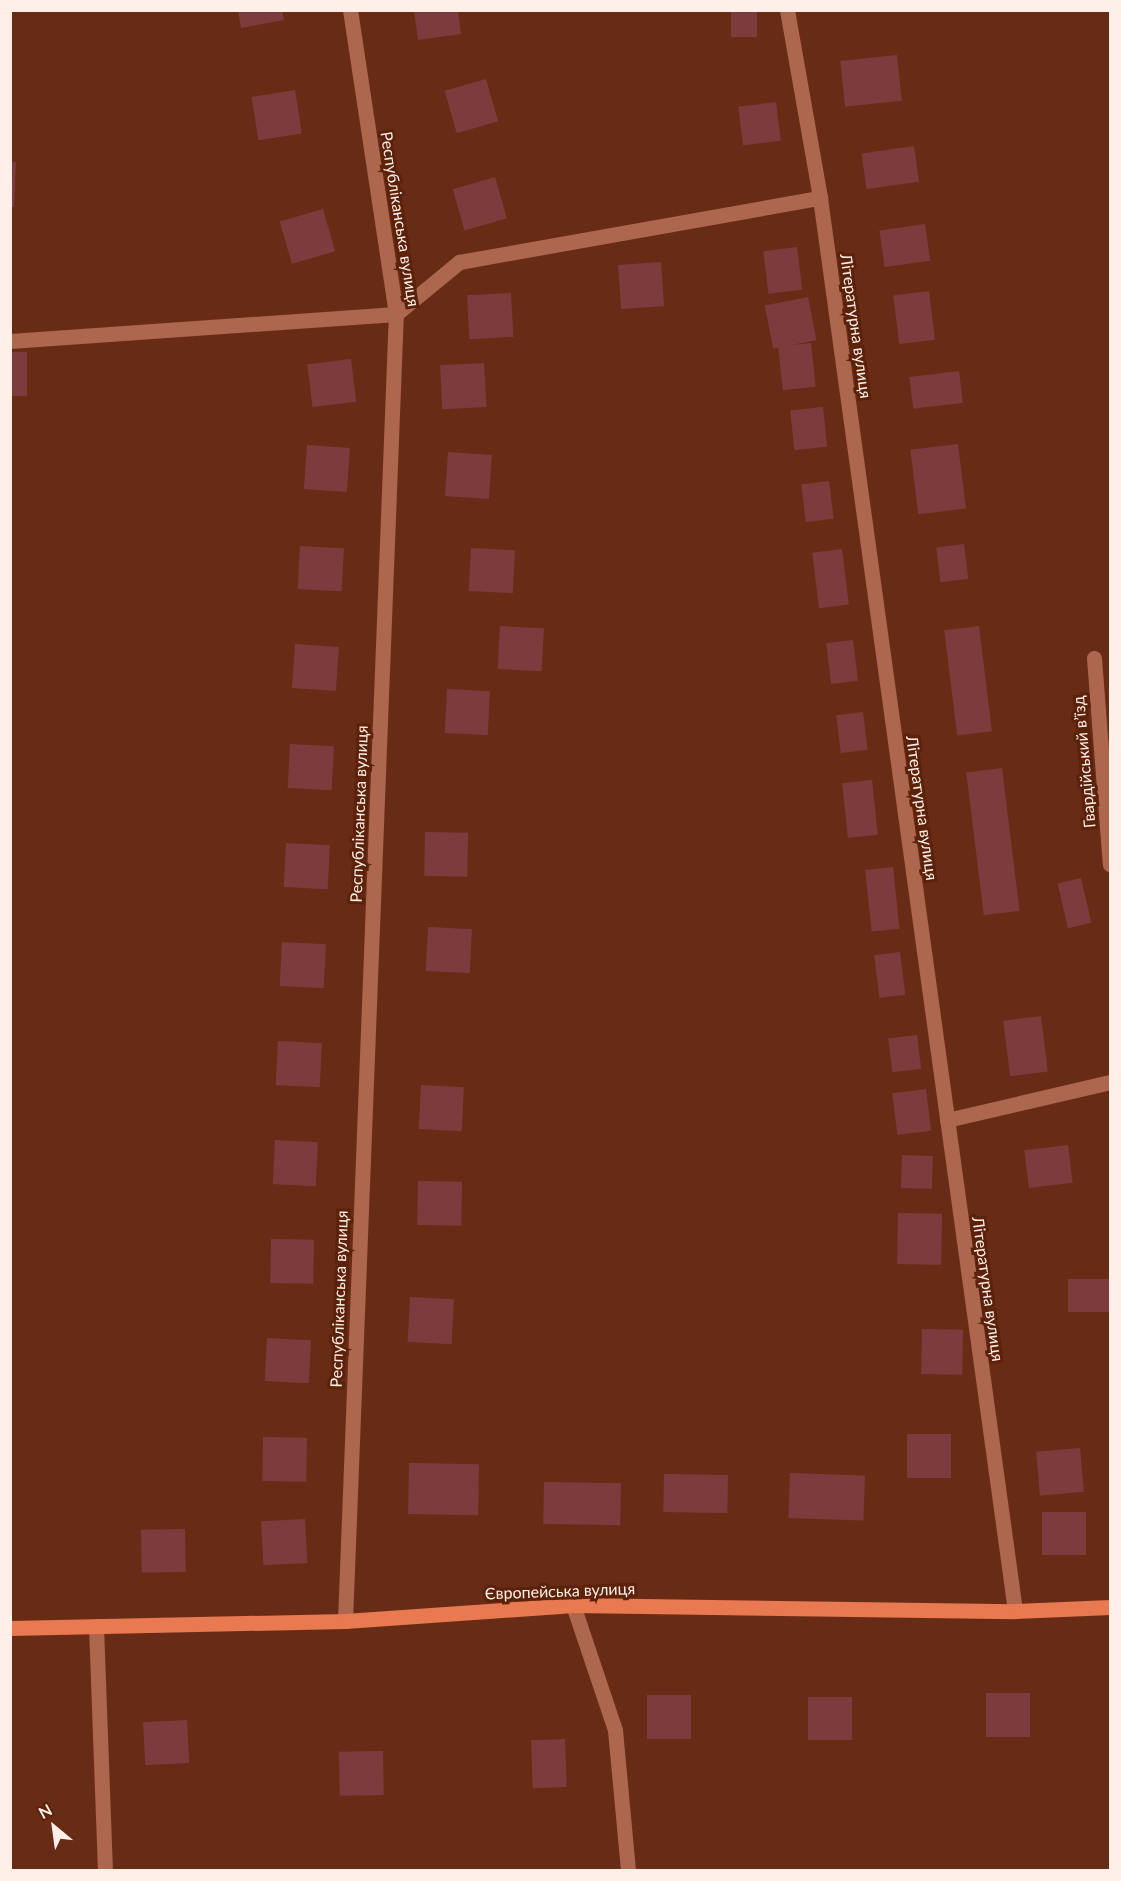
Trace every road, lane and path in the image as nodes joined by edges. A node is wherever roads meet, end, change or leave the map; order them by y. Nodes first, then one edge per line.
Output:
1 (350, 10) edge
2 (787, 10) edge
3 (820, 198) junction
4 (396, 314) junction
5 (10, 341) edge
6 (1094, 658) dead end
7 (1110, 864) edge
8 (1110, 1082) edge
9 (947, 1120) junction
10 (573, 1605) junction
11 (1110, 1607) edge
12 (1015, 1611) junction
13 (345, 1621) junction
14 (96, 1626) junction
15 (10, 1628) edge
16 (105, 1870) edge
17 (628, 1870) edge

1 - 4 street, Республіканська вулиця
2 - 3 street, Літературна вулиця
3 - 4 street
3 - 9 street, Літературна вулиця
4 - 5 street
4 - 13 street, Республіканська вулиця
6 - 7 street, Гвардійський в’їзд
8 - 9 street
9 - 12 street, Літературна вулиця
10 - 12 street, Європейська вулиця
10 - 13 street, Європейська вулиця
10 - 17 street
11 - 12 street, Європейська вулиця
13 - 14 street, Європейська вулиця
14 - 15 street, Європейська вулиця
14 - 16 street

